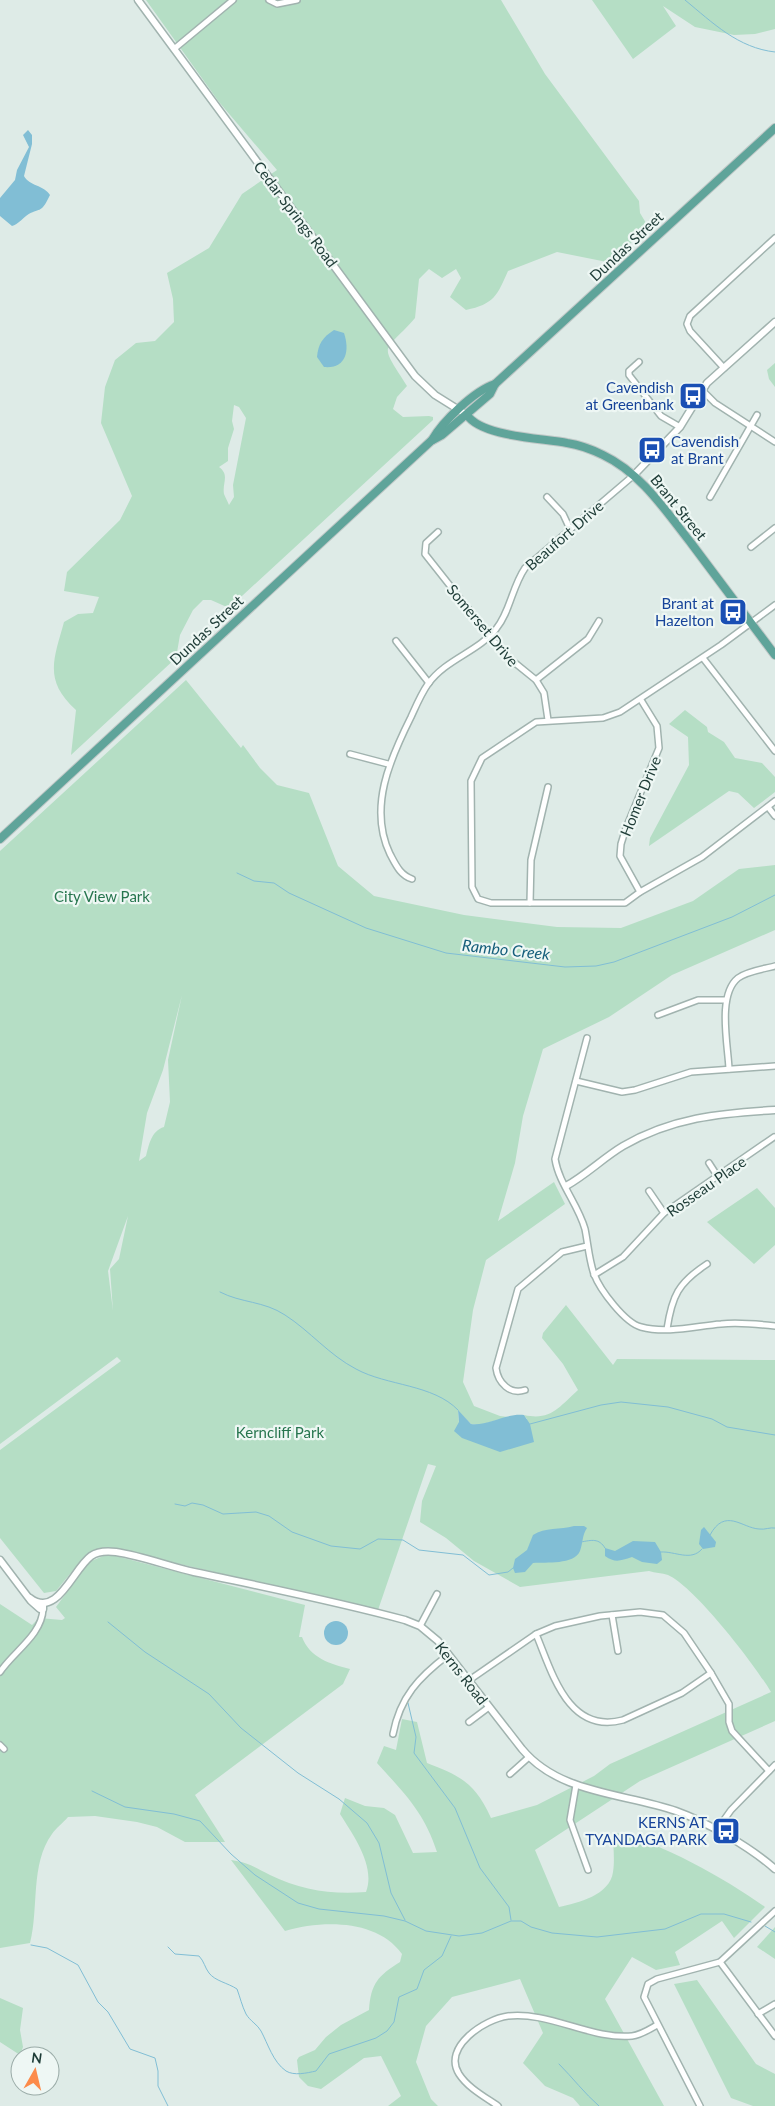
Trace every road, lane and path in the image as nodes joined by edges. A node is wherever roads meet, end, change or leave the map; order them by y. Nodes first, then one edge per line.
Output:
1 (138, 0) edge
2 (233, 0) edge
3 (270, 0) edge
4 (297, 0) edge
5 (174, 49) junction
6 (775, 128) edge
7 (775, 238) edge
8 (775, 322) edge
9 (639, 362) dead end
10 (724, 368) junction
11 (495, 384) junction
12 (702, 390) junction
13 (459, 410) junction
14 (467, 415) junction
15 (757, 415) dead end
16 (752, 426) junction
17 (680, 427) junction
18 (432, 441) junction
19 (775, 442) edge
20 (634, 475) junction
21 (547, 497) dead end
22 (710, 497) dead end
23 (775, 528) edge
24 (570, 529) junction
25 (438, 532) dead end
26 (750, 547) dead end
27 (775, 605) edge
28 (599, 621) dead end
29 (750, 623) junction
30 (489, 636) junction
31 (396, 641) dead end
32 (775, 655) edge
33 (703, 658) junction
34 (536, 680) junction
35 (428, 683) junction
36 (641, 700) junction
37 (548, 720) junction
38 (775, 751) edge
39 (350, 754) dead end
40 (388, 764) junction
41 (548, 787) dead end
42 (775, 801) edge
43 (768, 807) junction
44 (775, 816) edge
45 (0, 839) edge
46 (412, 880) dead end
47 (640, 892) junction
48 (530, 903) junction
49 (775, 966) edge
50 (726, 1000) junction
51 (658, 1016) dead end
52 (587, 1038) dead end
53 (775, 1066) edge
54 (730, 1069) junction
55 (576, 1081) junction
56 (775, 1110) edge
57 (774, 1137) edge
58 (709, 1163) dead end
59 (718, 1176) junction
60 (566, 1186) junction
61 (649, 1191) dead end
62 (664, 1213) junction
63 (587, 1246) junction
64 (707, 1264) dead end
65 (594, 1275) junction
66 (775, 1326) edge
67 (667, 1329) junction
68 (525, 1390) dead end
69 (0, 1560) edge
70 (437, 1594) dead end
71 (43, 1606) junction
72 (612, 1615) junction
73 (420, 1626) junction
74 (536, 1634) junction
75 (618, 1651) dead end
76 (448, 1655) junction
77 (0, 1672) edge
78 (711, 1673) junction
79 (468, 1681) junction
80 (489, 1707) junction
81 (469, 1722) dead end
82 (393, 1734) dead end
83 (528, 1757) junction
84 (775, 1765) edge
85 (769, 1770) junction
86 (510, 1774) dead end
87 (576, 1785) junction
88 (716, 1831) junction
89 (775, 1869) edge
90 (588, 1870) dead end
91 (775, 1910) edge
92 (720, 1962) junction
93 (775, 2004) edge
94 (758, 2014) junction
95 (657, 2025) junction
96 (775, 2036) edge
97 (498, 2106) edge
98 (700, 2106) edge

1 - 5 street, Cedar Springs Road
2 - 5 street
3 - 4 street
5 - 13 street, Cedar Springs Road
6 - 11 main road, Dundas Street
7 - 10 street
8 - 10 street
9 - 17 street
10 - 12 street
11 - 13 main road, Dundas Street
11 - 14 main road, Dundas Street
12 - 16 street
12 - 17 street
13 - 14 street, Cedar Springs Road
13 - 18 main road, Dundas Street
14 - 18 main road, Dundas Street
14 - 20 main road, Brant Street
15 - 16 street
16 - 19 street
16 - 22 street
17 - 20 street
18 - 45 main road, Dundas Street
20 - 24 street, Beaufort Drive
20 - 29 main road, Brant Street
21 - 24 street
23 - 26 street
24 - 30 street, Beaufort Drive
25 - 30 street, Somerset Drive
27 - 29 street
28 - 34 street
29 - 32 main road, Brant Street
29 - 33 street
30 - 34 street, Somerset Drive
30 - 35 street, Beaufort Drive
31 - 35 street
33 - 36 street
33 - 38 street
34 - 37 street
35 - 40 street, Beaufort Drive
36 - 37 street
36 - 47 street, Homer Drive
37 - 48 street
39 - 40 street
40 - 46 street, Beaufort Drive
41 - 48 street
42 - 43 street
43 - 44 street
43 - 47 street
47 - 48 street
49 - 50 street
50 - 51 street
50 - 54 street
52 - 55 street
53 - 54 street
54 - 55 street
55 - 60 street
56 - 60 street
57 - 59 street, Rosseau Place
58 - 59 street
59 - 62 street, Rosseau Place
60 - 63 street
61 - 62 street
62 - 65 street, Rosseau Place
63 - 65 street
63 - 68 street
64 - 67 street
65 - 67 street
66 - 67 street
69 - 71 street
70 - 73 street
71 - 73 street, Kerns Road
71 - 77 street
72 - 74 street
72 - 75 street
72 - 78 street
73 - 76 street, Kerns Road
74 - 78 street
74 - 79 street
76 - 79 street, Kerns Road
76 - 82 street
78 - 85 street
79 - 80 street, Kerns Road
80 - 81 street
80 - 83 street, Kerns Road
83 - 86 street
83 - 87 street, Kerns Road
84 - 85 street
85 - 88 street
87 - 88 street, Kerns Road
87 - 90 street
88 - 89 street, Kerns Road
91 - 92 street
92 - 94 street
92 - 95 street
93 - 94 street
94 - 96 street
95 - 97 street
95 - 98 street

